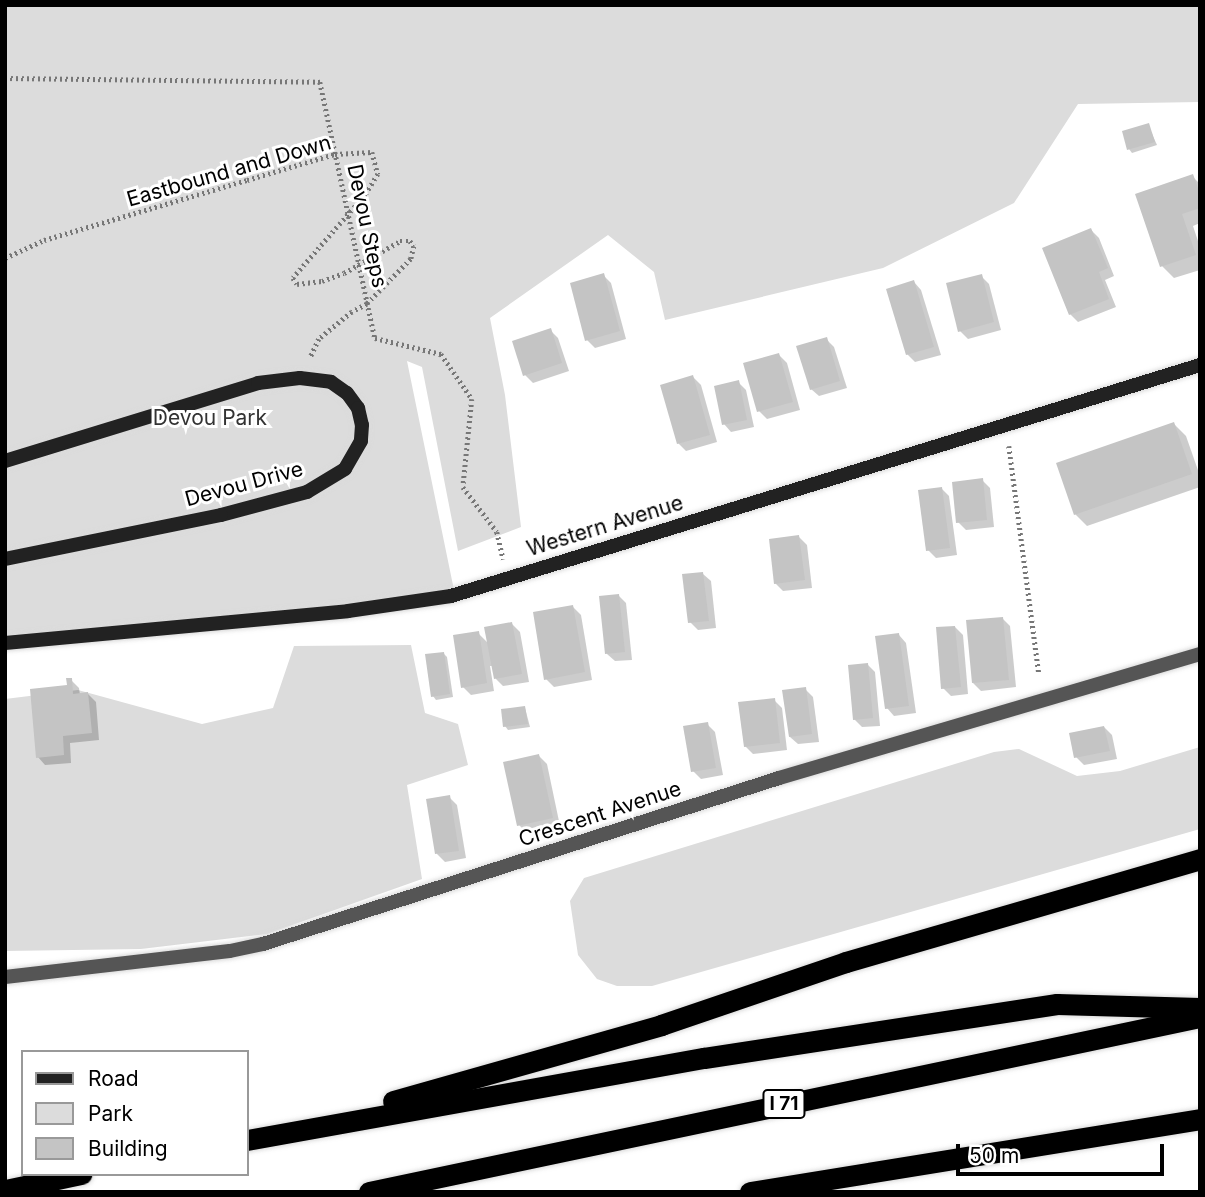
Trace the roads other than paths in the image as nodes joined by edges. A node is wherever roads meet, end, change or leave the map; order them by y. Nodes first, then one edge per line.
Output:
1 (1200, 365) edge
2 (5, 461) edge
3 (5, 559) edge
4 (5, 643) edge
5 (1200, 654) edge
6 (1200, 859) edge
7 (5, 977) edge
8 (1200, 1008) edge
9 (1200, 1017) edge
10 (1200, 1119) edge
11 (277, 1134) junction
12 (248, 1140) edge
13 (72, 1176) edge
14 (5, 1190) edge
15 (369, 1192) edge
16 (750, 1192) edge

1 - 4 street, Western Avenue
2 - 3 street, Devou Drive
5 - 7 street, Crescent Avenue
6 - 11 highway
8 - 11 highway
9 - 15 highway, I 71
10 - 16 highway
11 - 12 highway
13 - 14 highway

